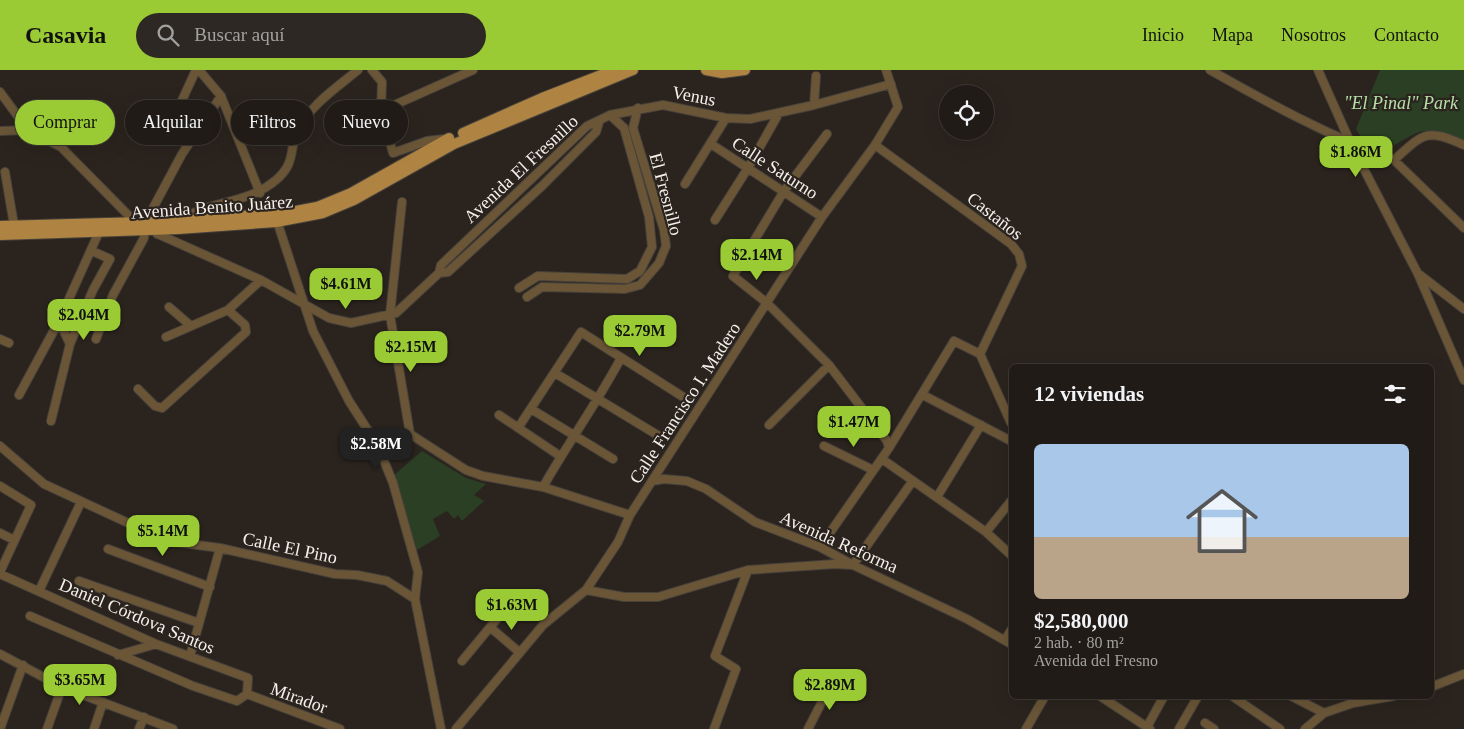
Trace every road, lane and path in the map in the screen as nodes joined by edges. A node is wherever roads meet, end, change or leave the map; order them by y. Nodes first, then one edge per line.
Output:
1 (198, 70) edge
2 (358, 70) edge
3 (372, 70) edge
4 (473, 70) edge
5 (614, 70) edge
6 (633, 70) edge
7 (706, 70) edge
8 (745, 70) edge
9 (886, 70) edge
10 (1210, 70) edge
11 (1318, 70) edge
12 (816, 76) dead end
13 (891, 84) junction
14 (0, 92) edge
15 (221, 96) junction
16 (185, 100) edge
17 (382, 100) edge
18 (406, 100) edge
19 (814, 105) junction
20 (638, 108) junction
21 (15, 112) edge
22 (780, 113) junction
23 (610, 115) junction
24 (726, 118) junction
25 (599, 122) junction
26 (633, 127) junction
27 (624, 128) junction
28 (15, 130) edge
29 (0, 131) edge
30 (827, 134) dead end
31 (450, 138) junction
32 (711, 144) junction
33 (1351, 144) junction
34 (57, 145) edge
35 (391, 145) edge
36 (875, 145) junction
37 (1464, 145) edge
38 (1394, 160) junction
39 (748, 168) junction
40 (5, 172) dead end
41 (685, 184) dead end
42 (784, 191) junction
43 (260, 192) junction
44 (402, 202) dead end
45 (822, 217) junction
46 (276, 218) junction
47 (715, 220) dead end
48 (179, 221) junction
49 (135, 222) junction
50 (14, 225) junction
51 (0, 226) edge
52 (150, 226) junction
53 (1464, 228) edge
54 (99, 232) junction
55 (0, 235) edge
56 (92, 251) junction
57 (440, 273) junction
58 (1418, 274) junction
59 (633, 275) junction
60 (79, 280) junction
61 (261, 280) junction
62 (640, 285) junction
63 (519, 288) dead end
64 (93, 290) junction
65 (527, 296) dead end
66 (301, 300) junction
67 (768, 303) junction
68 (169, 307) dead end
69 (1464, 309) edge
70 (228, 310) junction
71 (390, 315) junction
72 (59, 321) junction
73 (191, 326) junction
74 (166, 337) dead end
75 (0, 339) edge
76 (96, 339) dead end
77 (9, 343) dead end
78 (70, 344) junction
79 (980, 354) junction
80 (621, 358) junction
81 (829, 366) junction
82 (555, 373) junction
83 (1464, 380) edge
84 (138, 389) dead end
85 (19, 395) dead end
86 (923, 395) junction
87 (599, 399) junction
88 (688, 400) dead end
89 (531, 409) junction
90 (499, 414) dead end
91 (1009, 419) edge
92 (51, 421) dead end
93 (769, 425) dead end
94 (981, 425) junction
95 (518, 428) junction
96 (410, 434) junction
97 (574, 436) junction
98 (659, 436) dead end
99 (1009, 440) edge
100 (0, 446) edge
101 (378, 446) junction
102 (824, 446) dead end
103 (889, 448) junction
104 (560, 456) junction
105 (613, 459) dead end
106 (882, 460) junction
107 (873, 470) junction
108 (652, 481) junction
109 (912, 482) junction
110 (0, 486) edge
111 (543, 487) junction
112 (937, 497) junction
113 (81, 502) junction
114 (1009, 503) edge
115 (630, 515) junction
116 (986, 532) junction
117 (0, 533) edge
118 (14, 540) junction
119 (820, 546) junction
120 (220, 548) junction
121 (108, 549) dead end
122 (1009, 553) edge
123 (853, 565) junction
124 (748, 570) junction
125 (0, 573) edge
126 (79, 581) dead end
127 (210, 587) junction
128 (586, 590) junction
129 (40, 592) junction
130 (415, 600) junction
131 (506, 608) dead end
132 (30, 616) dead end
133 (199, 623) junction
134 (491, 628) junction
135 (1008, 642) edge
136 (156, 644) junction
137 (518, 652) junction
138 (0, 654) edge
139 (118, 655) junction
140 (190, 656) junction
141 (462, 661) dead end
142 (23, 665) junction
143 (1464, 674) edge
144 (845, 681) dead end
145 (62, 686) junction
146 (1434, 686) edge
147 (247, 694) junction
148 (1043, 699) edge
149 (1105, 699) edge
150 (1163, 699) edge
151 (1196, 699) edge
152 (1236, 699) edge
153 (1296, 699) edge
154 (1376, 699) edge
155 (103, 702) junction
156 (1324, 714) junction
157 (144, 717) junction
158 (1206, 723) dead end
159 (1149, 728) edge
160 (0, 729) edge
161 (47, 729) edge
162 (94, 729) edge
163 (140, 729) edge
164 (173, 729) edge
165 (340, 729) edge
166 (441, 729) edge
167 (459, 729) edge
168 (714, 729) edge
169 (808, 729) edge
170 (1026, 729) edge
171 (1179, 729) edge
172 (1214, 729) edge
173 (1280, 729) edge
174 (1305, 729) edge

1 - 15 street
1 - 16 street
2 - 43 street
3 - 17 street
4 - 18 street
5 - 31 main road, Avenida Benito Juárez
6 - 46 main road, Avenida Benito Juárez
7 - 8 main road
9 - 13 street, Calle Francisco I. Madero
10 - 33 street
11 - 33 street
12 - 19 street
13 - 19 street, Venus
13 - 36 street, Calle Francisco I. Madero
14 - 21 street
15 - 43 street
15 - 52 street
19 - 22 street, Venus
20 - 23 street, Venus
20 - 24 street, Venus
20 - 26 street
22 - 24 street, Venus
22 - 39 street
23 - 25 street, Venus
23 - 27 street
24 - 32 street
25 - 57 street, Avenida El Fresnillo
25 - 57 street, Avenida El Fresnillo
26 - 27 street
26 - 62 street, El Fresnillo
27 - 59 street, El Fresnillo
28 - 29 street
30 - 42 street
31 - 35 street
31 - 46 main road, Avenida Benito Juárez
32 - 39 street, Calle Saturno
32 - 41 street
33 - 38 street
33 - 58 street
34 - 49 street
36 - 45 street, Calle Francisco I. Madero
36 - 79 street, Castaños
37 - 38 street
38 - 53 street
39 - 42 street, Calle Saturno
39 - 47 street
40 - 50 street
42 - 45 street, Calle Saturno
42 - 67 street
43 - 48 street
44 - 71 street
45 - 67 street, Calle Francisco I. Madero
46 - 48 main road, Avenida Benito Juárez
46 - 52 main road, Avenida Benito Juárez
46 - 66 street
48 - 52 main road, Avenida Benito Juárez
49 - 50 main road, Avenida Benito Juárez
49 - 52 main road, Avenida Benito Juárez
50 - 51 main road, Avenida Benito Juárez
52 - 54 main road, Avenida Benito Juárez
52 - 61 street
52 - 76 street
54 - 55 main road, Avenida Benito Juárez
54 - 56 street
56 - 60 street
56 - 64 street
57 - 71 street, Avenida El Fresnillo
58 - 69 street
58 - 83 street
59 - 62 street
59 - 63 street
60 - 64 street
60 - 72 street
61 - 66 street
61 - 70 street
62 - 65 street
64 - 78 street
66 - 71 street
66 - 101 street
67 - 81 street
67 - 108 street, Calle Francisco I. Madero
68 - 73 street
70 - 73 street
70 - 84 street
71 - 96 street
72 - 78 street
72 - 85 street
73 - 74 street
75 - 77 street
78 - 92 street
79 - 86 street
79 - 91 street
80 - 82 street
80 - 87 street
80 - 88 street
81 - 93 street
81 - 103 street
82 - 87 street
82 - 89 street
86 - 94 street
86 - 103 street
87 - 97 street
87 - 98 street
89 - 95 street
89 - 97 street, Calle Francisco I. Madero
90 - 95 street
94 - 99 street
94 - 112 street
95 - 104 street
96 - 101 street
96 - 111 street
97 - 104 street
97 - 105 street, Calle Francisco I. Madero
100 - 113 street, Calle El Pino
101 - 130 street
102 - 107 street
103 - 106 street
104 - 111 street
106 - 107 street
106 - 109 street
107 - 119 street
108 - 115 street, Calle Francisco I. Madero
108 - 119 street, Avenida Reforma
109 - 112 street
109 - 123 street
110 - 118 street
111 - 115 street
112 - 116 street
113 - 120 street, Calle El Pino
113 - 129 street
114 - 116 street
115 - 128 street, Calle Francisco I. Madero
116 - 122 street
117 - 118 street
118 - 125 street
119 - 123 street, Avenida Reforma
120 - 127 street
120 - 130 street, Calle El Pino
121 - 127 street
123 - 124 street
123 - 135 street, Avenida Reforma
124 - 128 street
124 - 168 street
125 - 129 street, Daniel Córdova Santos
126 - 133 street
127 - 133 street
128 - 137 street, Calle Francisco I. Madero
129 - 136 street, Daniel Córdova Santos
130 - 166 street
131 - 134 street
132 - 139 street
133 - 140 street
134 - 137 street
134 - 141 street
136 - 139 street
136 - 140 street, Daniel Córdova Santos
137 - 167 street, Calle Francisco I. Madero
138 - 142 street
139 - 147 street
140 - 147 street, Daniel Córdova Santos
142 - 145 street
142 - 160 street
143 - 146 street
144 - 169 street
145 - 155 street
145 - 161 street
147 - 165 street, Mirador
148 - 170 street
149 - 159 street
150 - 159 street
151 - 171 street
152 - 173 street
153 - 156 street
154 - 156 street
155 - 157 street
155 - 162 street
156 - 174 street
157 - 163 street
157 - 164 street
158 - 172 street

